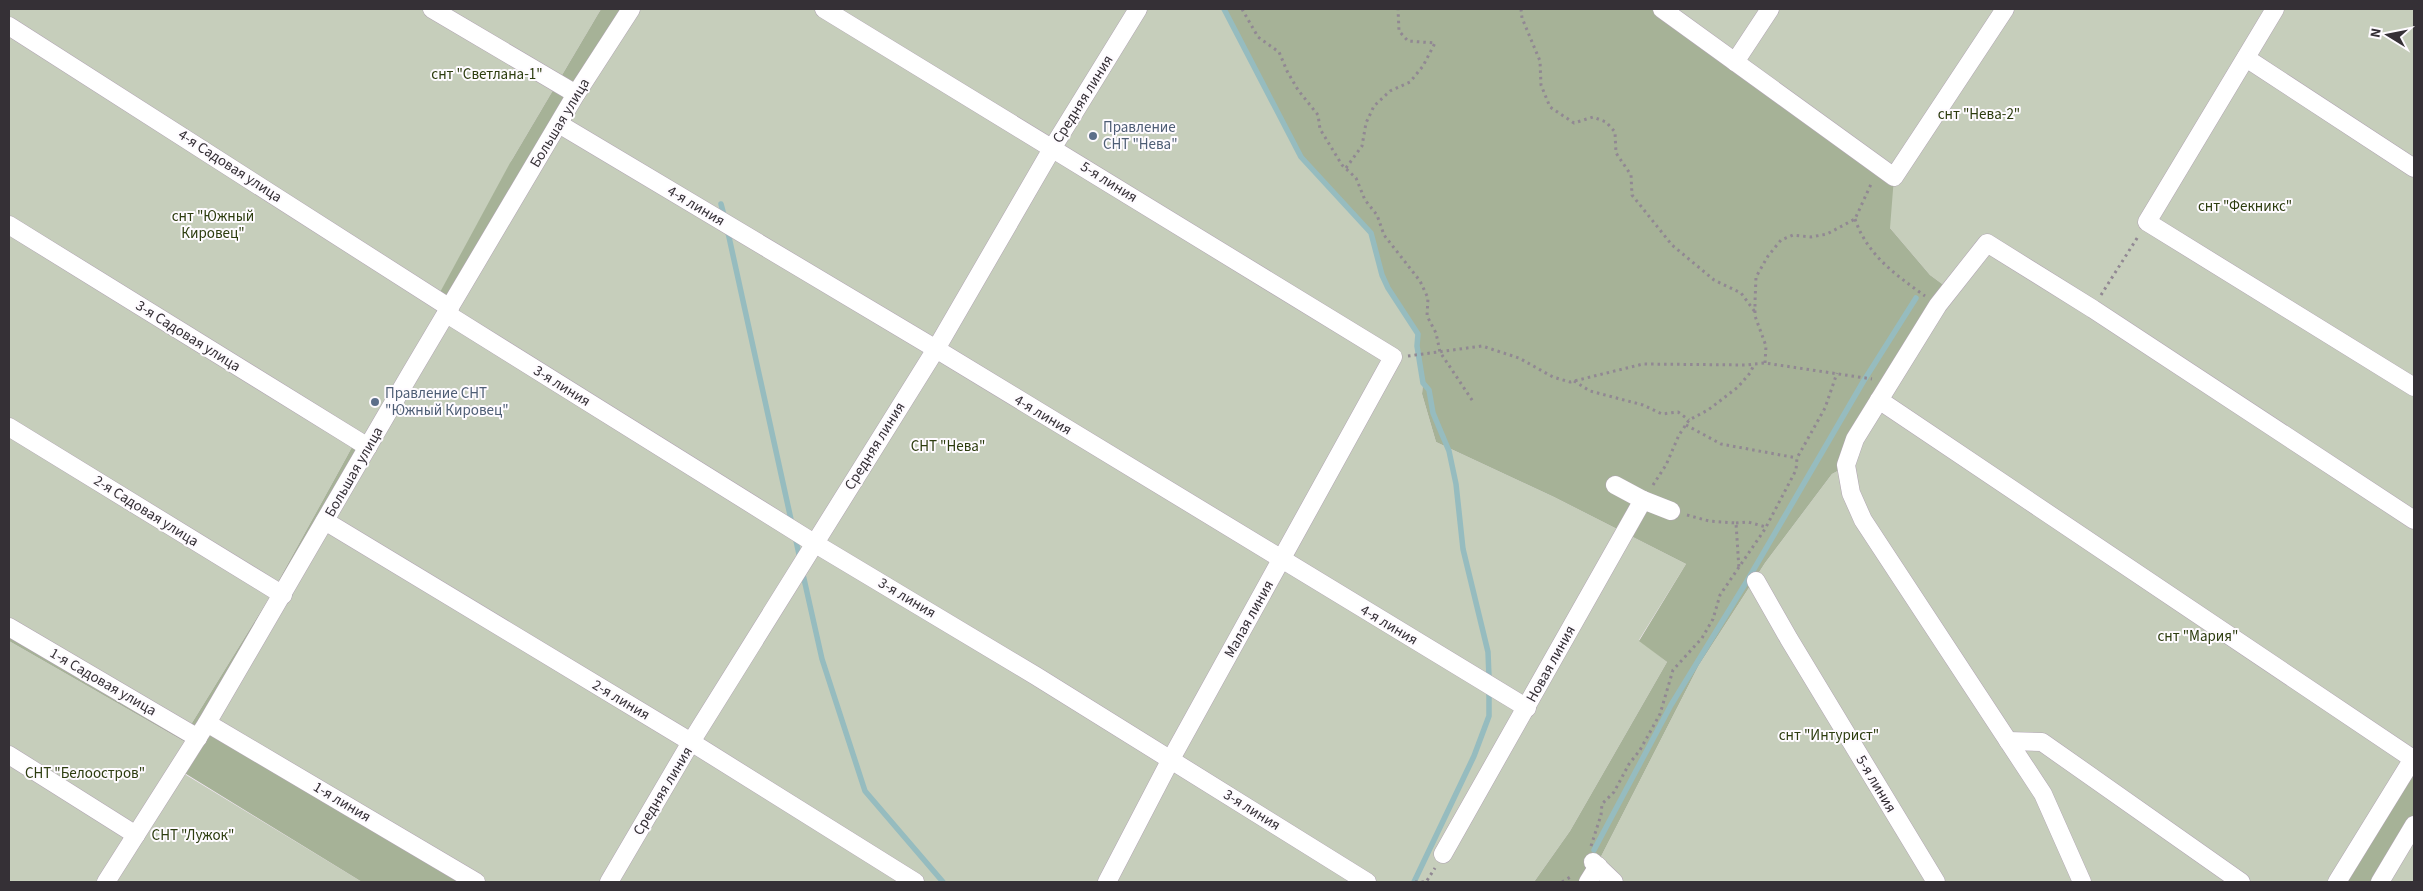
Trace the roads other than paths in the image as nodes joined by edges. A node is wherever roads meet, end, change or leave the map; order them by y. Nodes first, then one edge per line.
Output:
1 (432, 9) edge
2 (631, 9) edge
3 (824, 9) edge
4 (1138, 9) edge
5 (1662, 9) edge
6 (1770, 9) edge
7 (2005, 9) edge
8 (2275, 9) edge
9 (9, 26) edge
10 (2246, 58) junction
11 (1735, 62) junction
12 (576, 94) junction
13 (559, 124) junction
14 (1053, 147) junction
15 (2414, 168) edge
16 (9, 226) edge
17 (448, 311) junction
18 (936, 349) junction
19 (1393, 357) joint
20 (2414, 387) edge
21 (1880, 400) junction
22 (9, 427) edge
23 (368, 447) junction
24 (1614, 485) dead end
25 (1644, 500) junction
26 (1671, 511) road end
27 (2414, 520) edge
28 (325, 521) junction
29 (814, 543) junction
30 (1282, 560) junction
31 (1756, 581) dead end
32 (283, 595) junction
33 (9, 627) edge
34 (1527, 708) junction
35 (208, 723) junction
36 (198, 738) junction
37 (2008, 741) junction
38 (692, 742) junction
39 (9, 755) edge
40 (2413, 758) edge
41 (1171, 759) junction
42 (2414, 825) edge
43 (136, 835) junction
44 (1443, 854) dead end
45 (106, 882) edge
46 (476, 882) edge
47 (609, 882) edge
48 (915, 882) edge
49 (1107, 882) edge
50 (1367, 882) edge
51 (1588, 882) edge
52 (1614, 882) edge
53 (1936, 882) edge
54 (2082, 882) edge
55 (2241, 882) edge
56 (2337, 882) edge
57 (2380, 882) edge

1 - 12 street
2 - 12 street, Большая улица
3 - 14 street, 5-я линия
4 - 14 street, Средняя линия
5 - 11 street
6 - 11 street
7 - 11 street
8 - 10 street
9 - 17 street, 4-я Садовая улица
10 - 15 street
10 - 20 street
12 - 13 street, Большая улица
13 - 17 street, Большая улица
13 - 18 street, 4-я линия
14 - 18 street, Средняя линия
14 - 19 street, 5-я линия
16 - 23 street, 3-я Садовая улица
17 - 23 street, Большая улица
17 - 29 street, 3-я линия
18 - 29 street, Средняя линия
18 - 30 street, 4-я линия
19 - 30 street, Малая линия
21 - 27 street
21 - 37 street
21 - 40 street
22 - 32 street, 2-я Садовая улица
23 - 28 street, Большая улица
24 - 25 street
25 - 26 street
25 - 34 street, Новая линия
28 - 32 street, Большая улица
28 - 38 street, 2-я линия
29 - 38 street, Средняя линия
29 - 41 street, 3-я линия
30 - 34 street, 4-я линия
30 - 41 street, Малая линия
31 - 53 street, 5-я линия
32 - 35 street, Большая улица
33 - 36 street, 1-я Садовая улица
34 - 44 street, Новая линия
35 - 36 street, Большая улица
35 - 46 street, 1-я линия
36 - 43 street, Большая улица
37 - 54 street
37 - 55 street
38 - 47 street, Средняя линия
38 - 48 street, 2-я линия
39 - 43 street
40 - 56 street
41 - 49 street, Малая линия
41 - 50 street, 3-я линия
42 - 57 street
43 - 45 street, Большая улица
51 - 52 street

